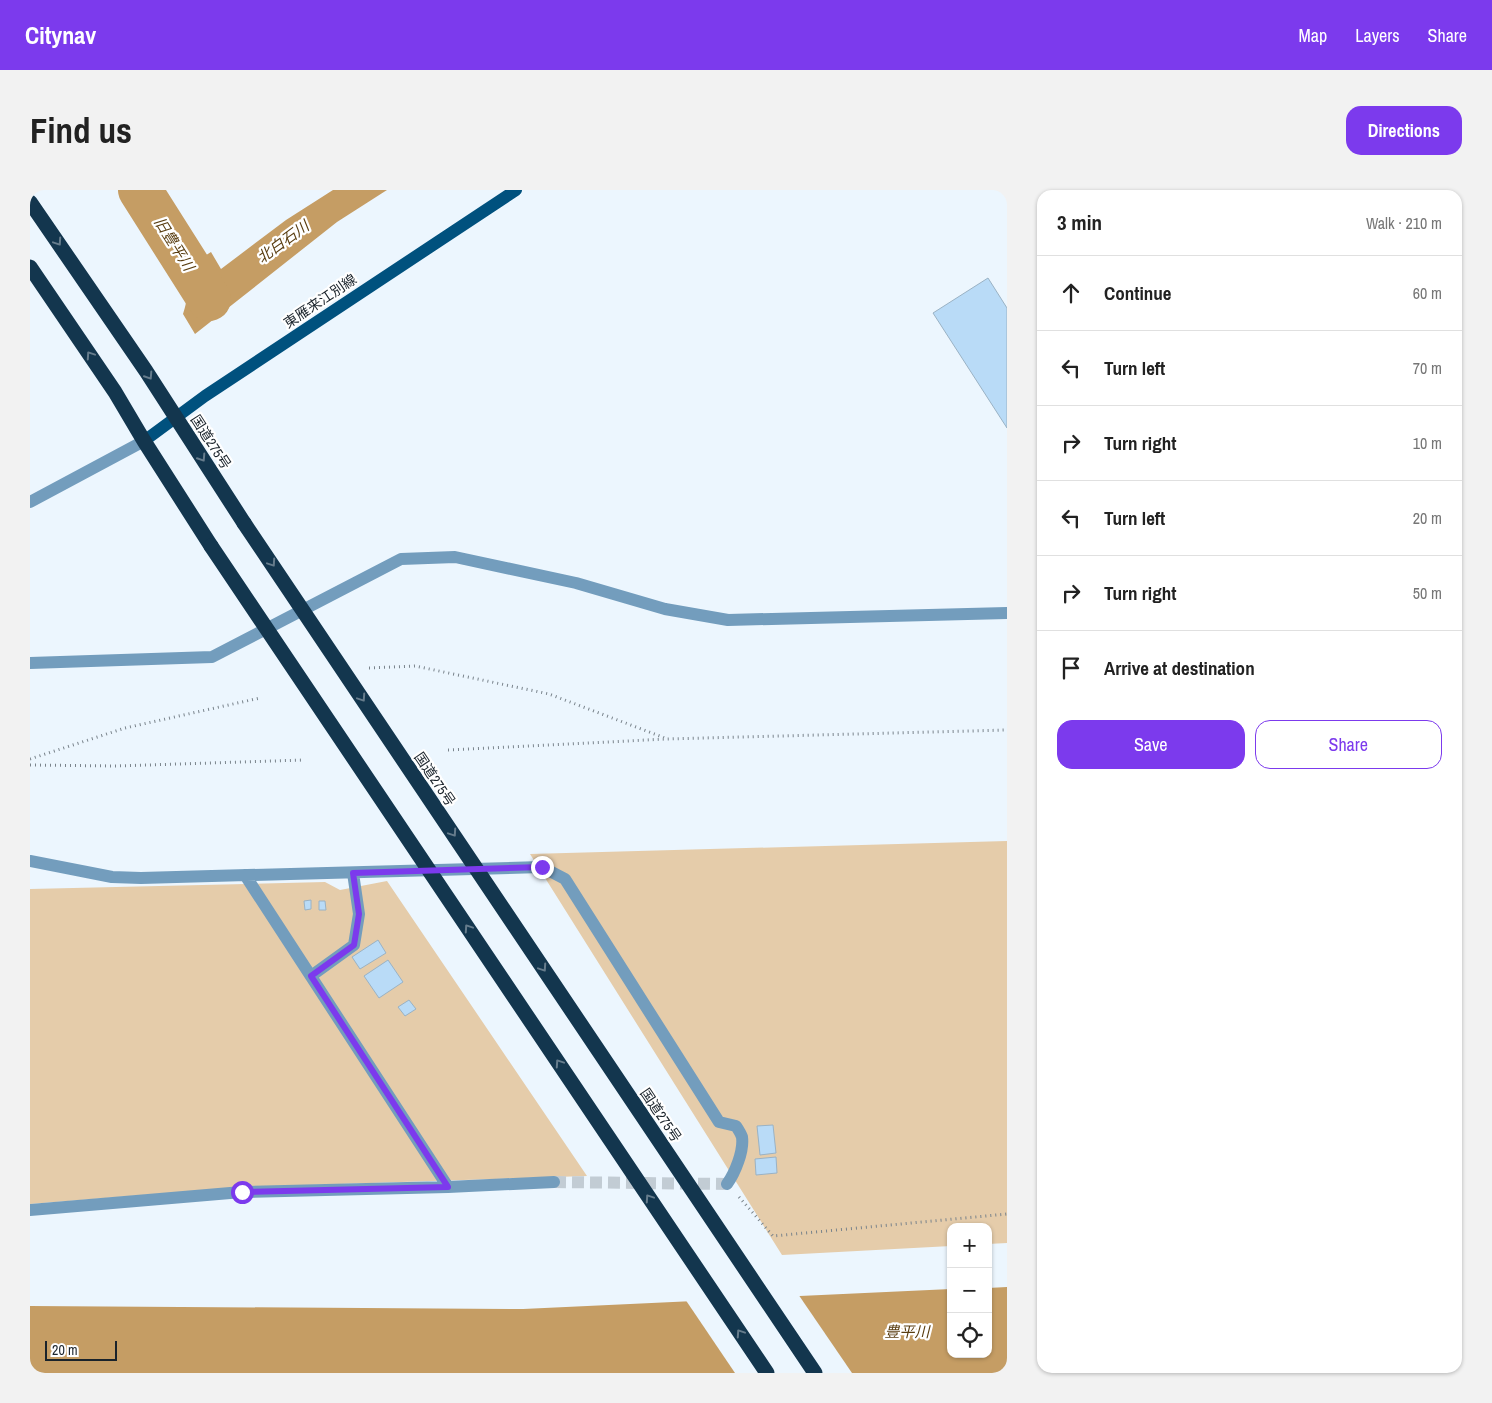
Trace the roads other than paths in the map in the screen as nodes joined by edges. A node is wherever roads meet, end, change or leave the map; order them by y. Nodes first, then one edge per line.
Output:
1 (516, 190) edge
2 (30, 202) edge
3 (30, 267) edge
4 (176, 417) junction
5 (144, 441) junction
6 (30, 502) edge
7 (1007, 613) edge
8 (30, 663) edge
9 (30, 861) edge
10 (353, 873) junction
11 (245, 875) junction
12 (311, 976) junction
13 (554, 1182) tunnel mouth
14 (727, 1184) road end
15 (448, 1187) junction
16 (30, 1210) edge
17 (767, 1373) edge
18 (815, 1373) edge

1 - 4 main road, 東雁来江別線
2 -> 4 highway, 国道275号
5 -> 3 highway
4 - 5 main road, 東雁来江別線
4 -> 18 highway, 国道275号, bridge
5 - 6 street
17 -> 5 highway, bridge
7 - 8 street
9 - 11 street
10 - 11 street
10 - 12 street
10 - 14 street
11 - 12 street
12 - 15 street
13 - 15 street
15 - 16 street

